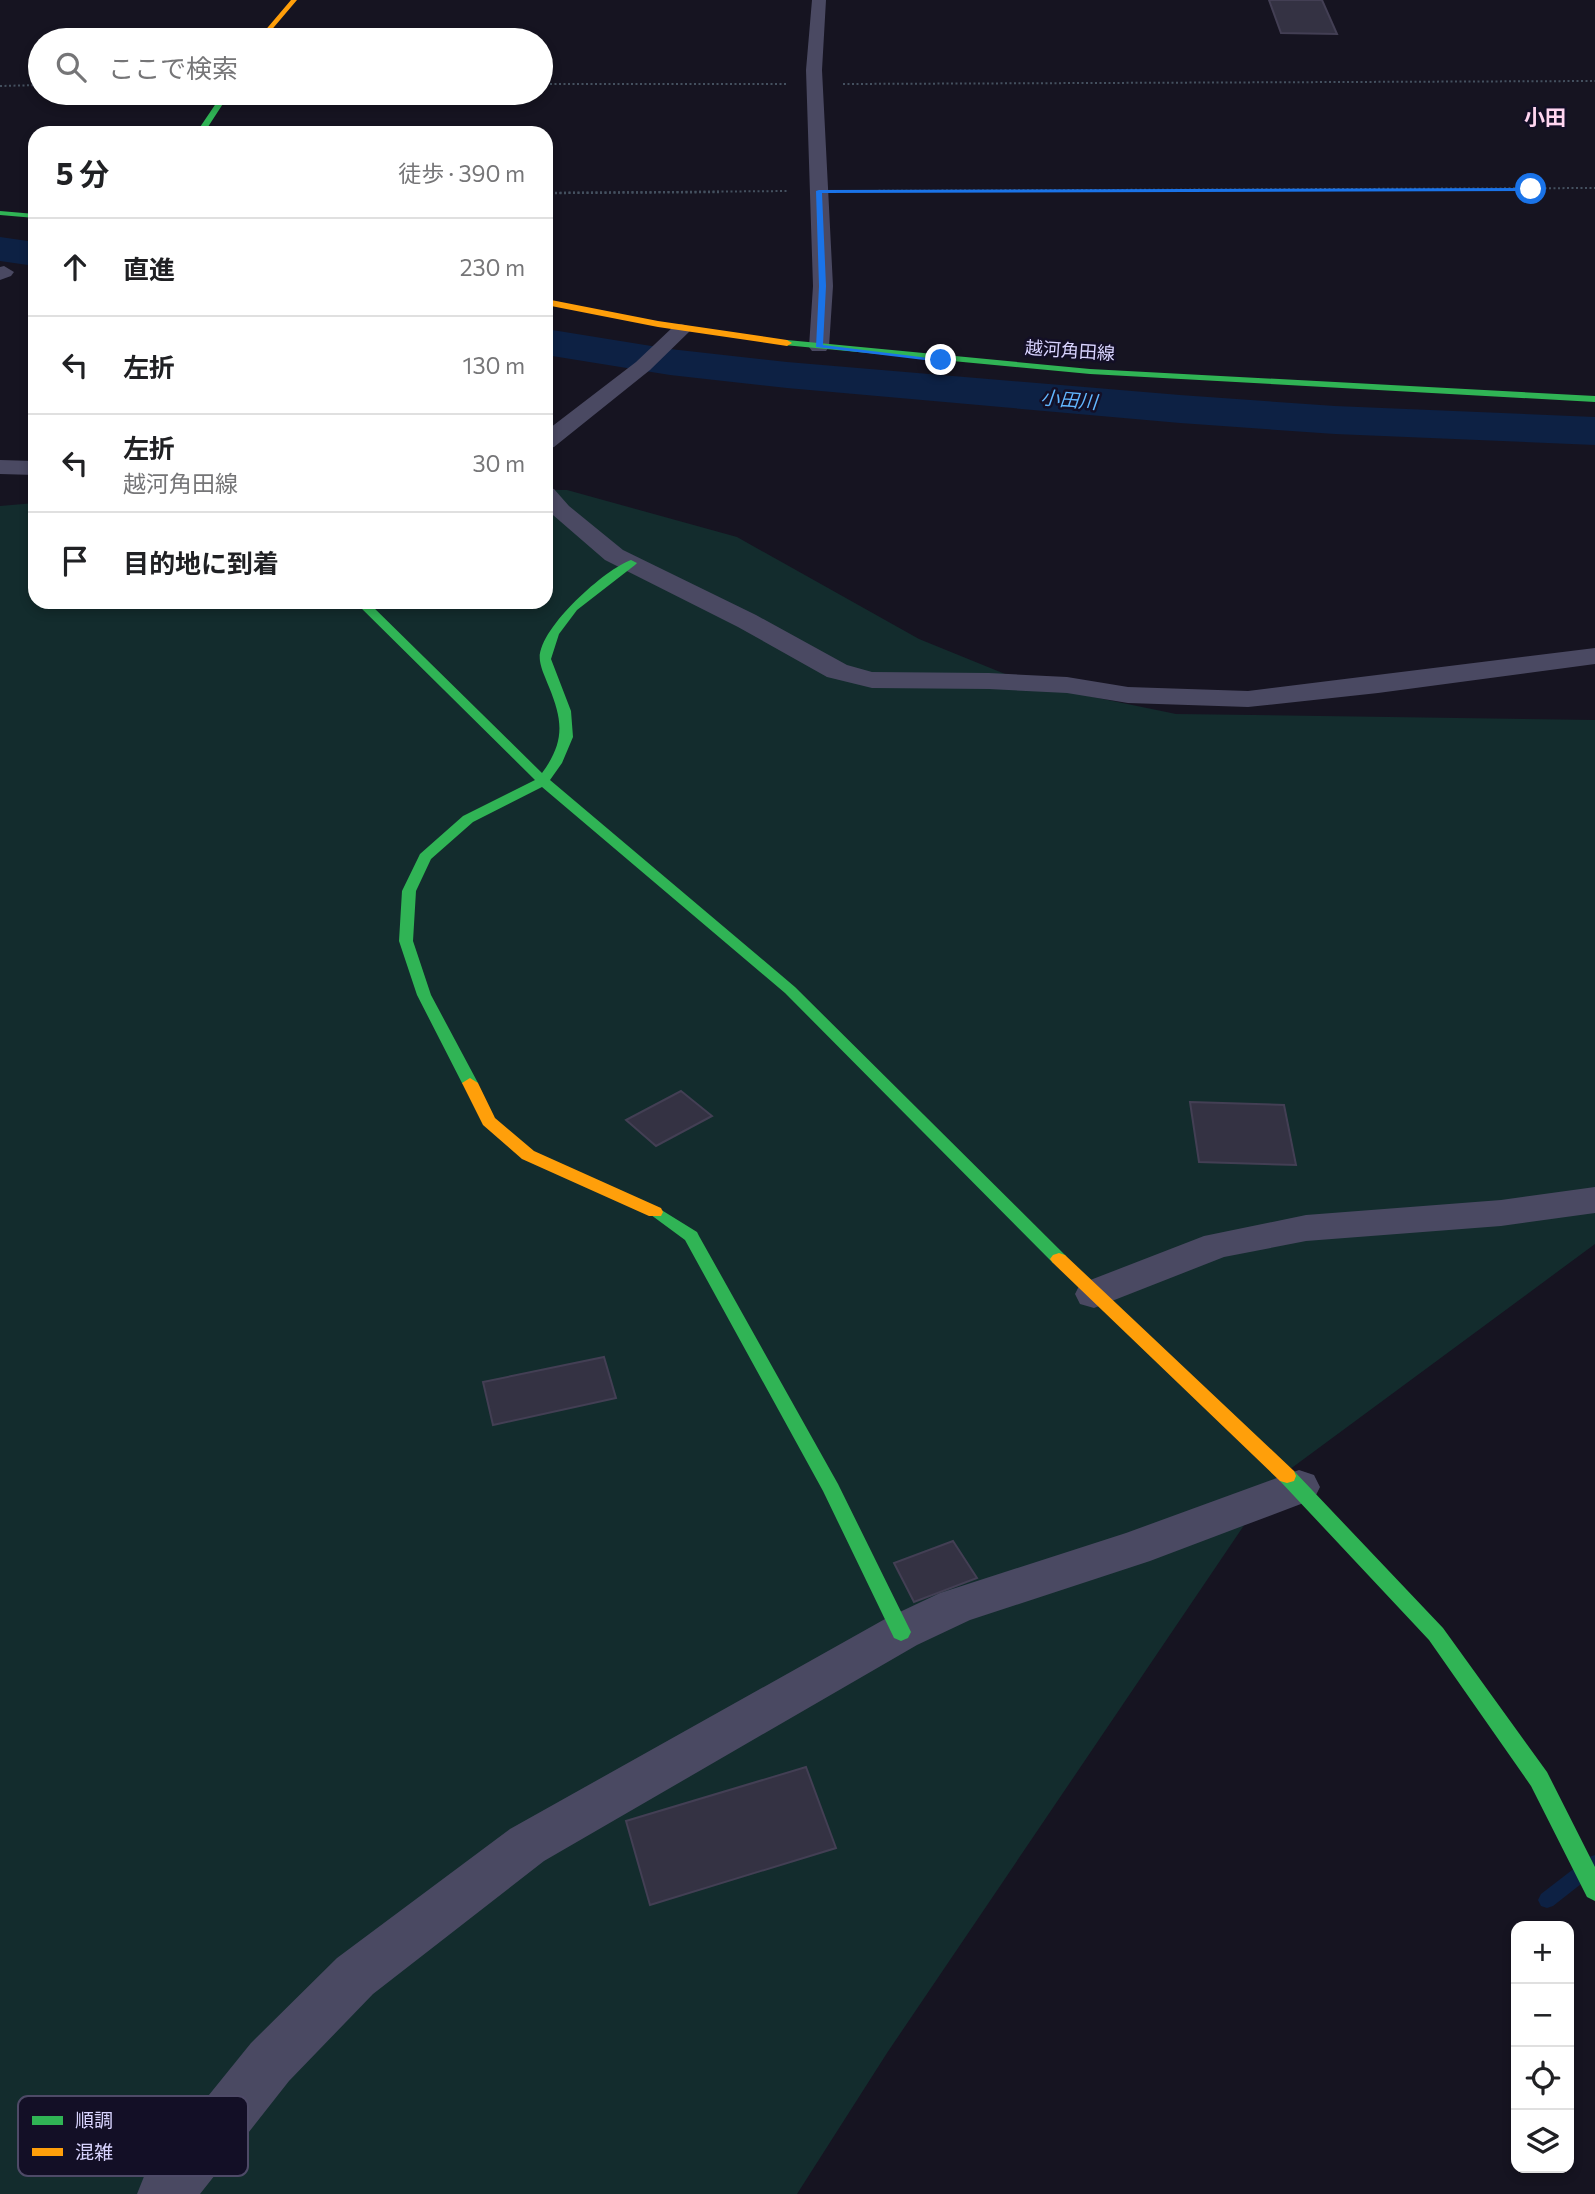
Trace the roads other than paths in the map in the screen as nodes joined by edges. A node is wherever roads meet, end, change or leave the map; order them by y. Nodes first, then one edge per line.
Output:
1 (294, 0) edge
2 (819, 0) edge
3 (270, 28) edge
4 (218, 105) edge
5 (205, 126) edge
6 (0, 213) edge
7 (28, 215) edge
8 (553, 303) edge
9 (681, 330) junction
10 (820, 347) junction
11 (1595, 399) edge
12 (553, 437) edge
13 (0, 467) edge
14 (28, 468) edge
15 (553, 502) edge
16 (631, 563) junction
17 (368, 609) edge
18 (1595, 656) edge
19 (543, 780) junction
20 (1595, 1200) edge
21 (1094, 1294) junction
22 (1299, 1487) junction
23 (901, 1632) junction
24 (1595, 1890) edge
25 (243, 2096) edge
26 (179, 2176) edge
27 (165, 2194) edge

1 - 3 street
2 - 10 street
4 - 5 street
6 - 7 street
8 - 9 street, 越河角田線
9 - 10 street, 越河角田線
9 - 12 street
10 - 11 street, 越河角田線
13 - 14 street
15 - 16 street
16 - 18 street
16 - 19 street
17 - 19 street
19 - 21 street
19 - 23 street
20 - 21 street
21 - 22 street
22 - 23 street
22 - 24 street
23 - 25 street
26 - 27 street

